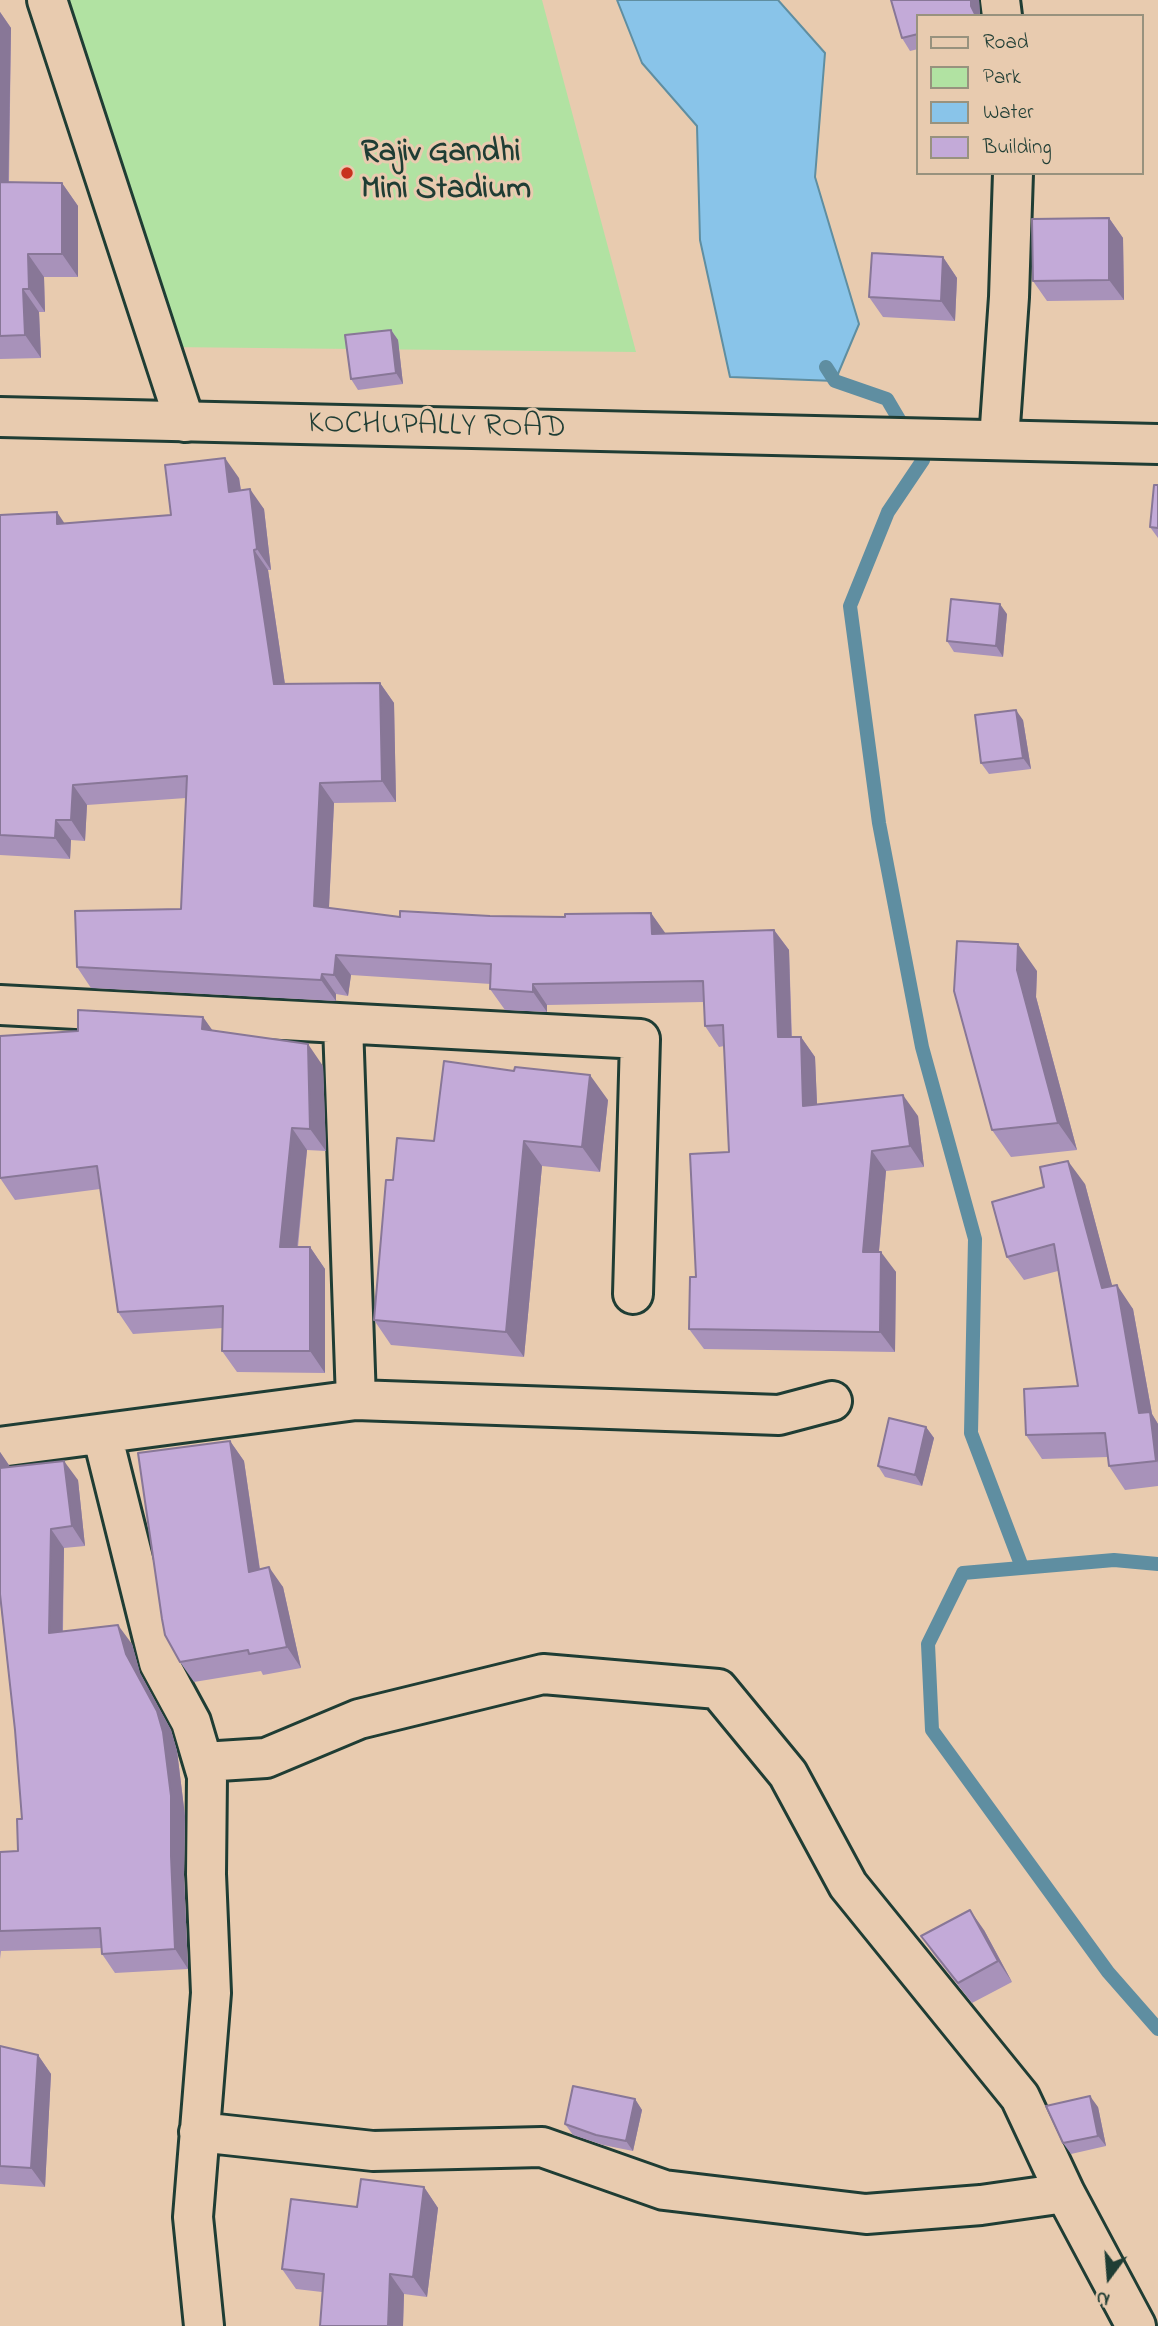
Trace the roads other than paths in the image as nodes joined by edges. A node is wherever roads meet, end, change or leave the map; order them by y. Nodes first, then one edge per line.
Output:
1 (47, 0) edge
2 (1013, 175) edge
3 (0, 417) edge
4 (185, 422) junction
5 (999, 440) junction
6 (1158, 444) edge
7 (0, 1005) edge
8 (344, 1024) junction
9 (633, 1294) dead end
10 (356, 1400) junction
11 (832, 1401) dead end
12 (102, 1434) junction
13 (0, 1438) edge
14 (0, 1447) edge
15 (203, 1762) junction
16 (199, 2132) junction
17 (1065, 2193) junction
18 (204, 2326) edge
19 (1136, 2326) edge

1 - 4 street
2 - 5 street
3 - 4 street, KOCHUPALLY ROAD
4 - 5 street, KOCHUPALLY ROAD
5 - 6 street
7 - 8 street
8 - 9 street
8 - 10 street
10 - 11 street
10 - 12 street
12 - 14 street
12 - 15 street
13 - 14 street
15 - 16 street
15 - 17 street
16 - 17 street
16 - 18 street
17 - 19 street

